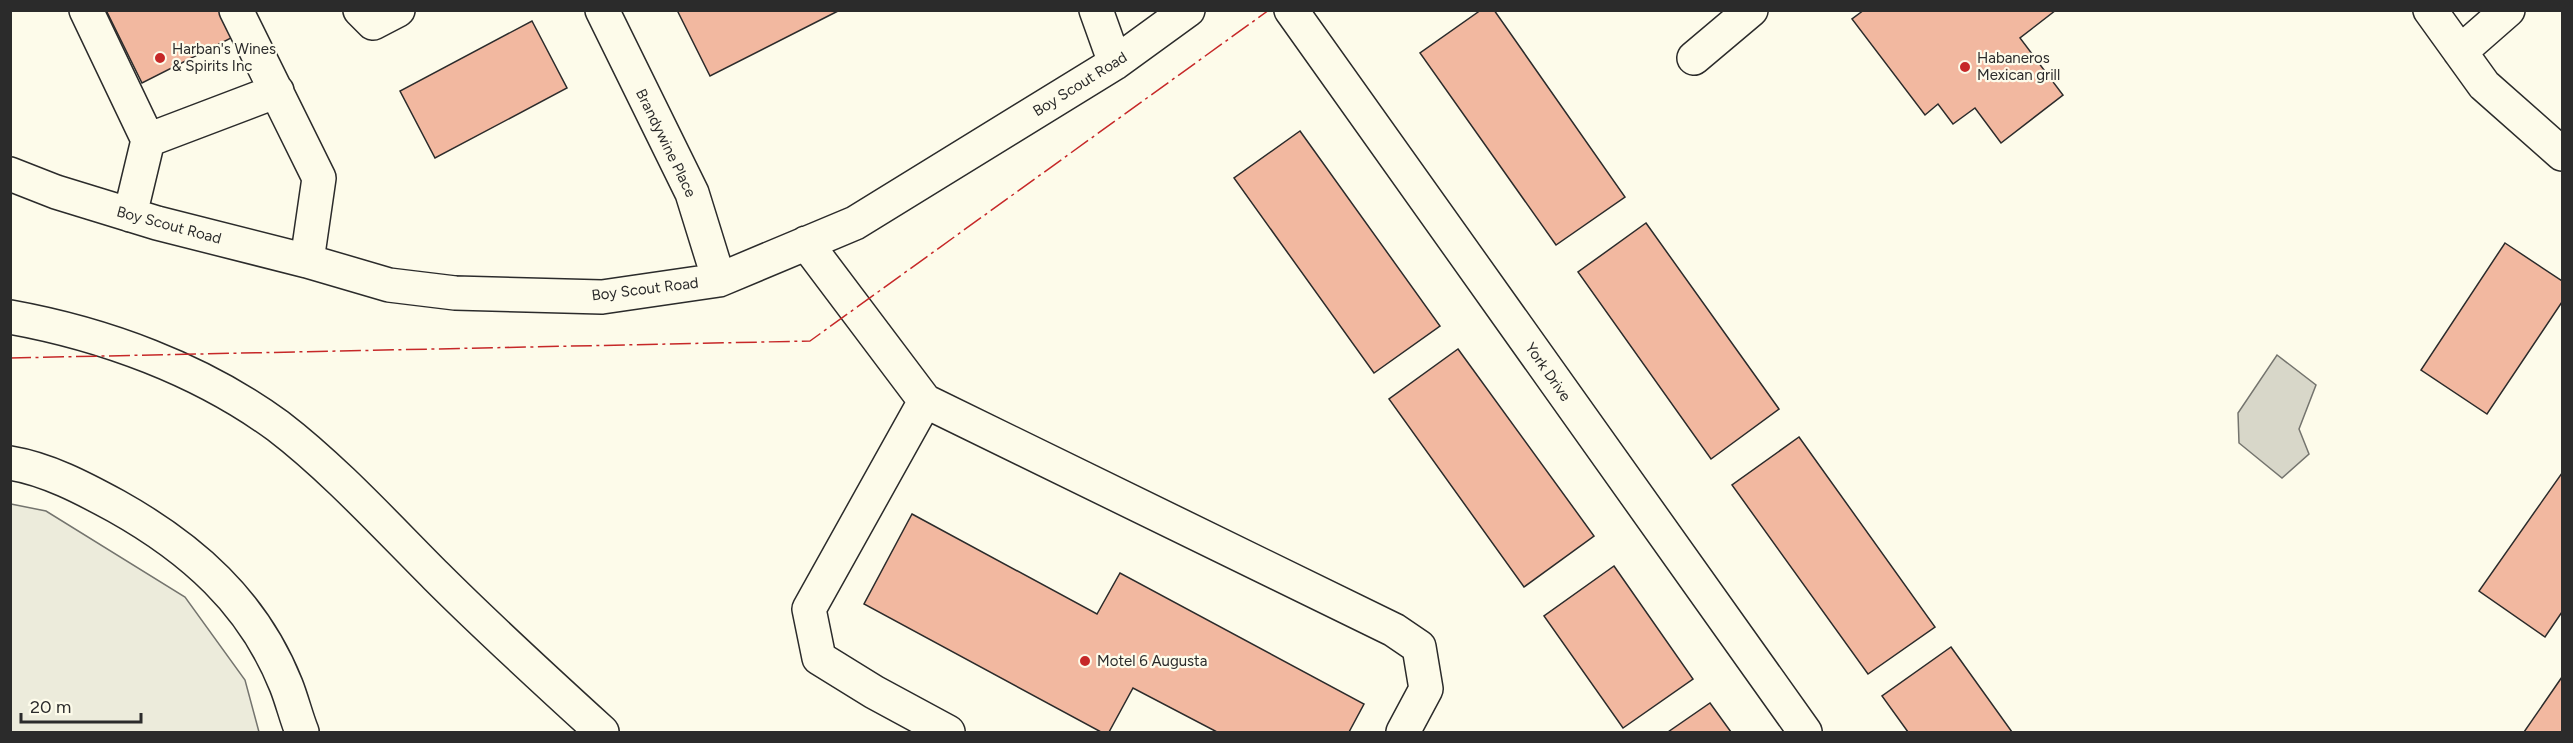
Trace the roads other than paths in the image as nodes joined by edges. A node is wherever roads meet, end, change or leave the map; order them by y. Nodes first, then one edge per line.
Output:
1 (86, 10) edge
2 (236, 10) edge
3 (360, 10) edge
4 (398, 10) edge
5 (602, 10) edge
6 (1096, 10) edge
7 (1188, 10) edge
8 (1291, 10) edge
9 (1751, 10) edge
10 (2430, 10) edge
11 (2508, 10) edge
12 (2460, 52) junction
13 (1694, 58) dead end
14 (1115, 63) junction
15 (277, 91) junction
16 (148, 140) junction
17 (2562, 154) edge
18 (10, 174) edge
19 (130, 215) junction
20 (806, 243) junction
21 (307, 261) junction
22 (719, 280) junction
23 (10, 317) edge
24 (924, 401) junction
25 (10, 463) edge
26 (302, 732) edge
27 (602, 732) edge
28 (948, 732) edge
29 (1403, 732) edge
30 (1805, 732) edge

1 - 16 main road
2 - 15 main road
3 - 4 main road
5 - 22 main road, Brandywine Place
6 - 14 main road
7 - 14 main road, Boy Scout Road
8 - 30 main road, York Drive
9 - 13 main road
10 - 12 main road
11 - 12 main road
12 - 17 main road
14 - 20 main road, Boy Scout Road
15 - 16 main road
15 - 21 main road
16 - 19 main road
18 - 19 main road, Boy Scout Road
19 - 21 main road, Boy Scout Road
20 - 22 main road, Boy Scout Road
20 - 24 main road
21 - 22 main road, Boy Scout Road
23 - 27 main road
24 - 28 main road
24 - 29 main road
25 - 26 main road

